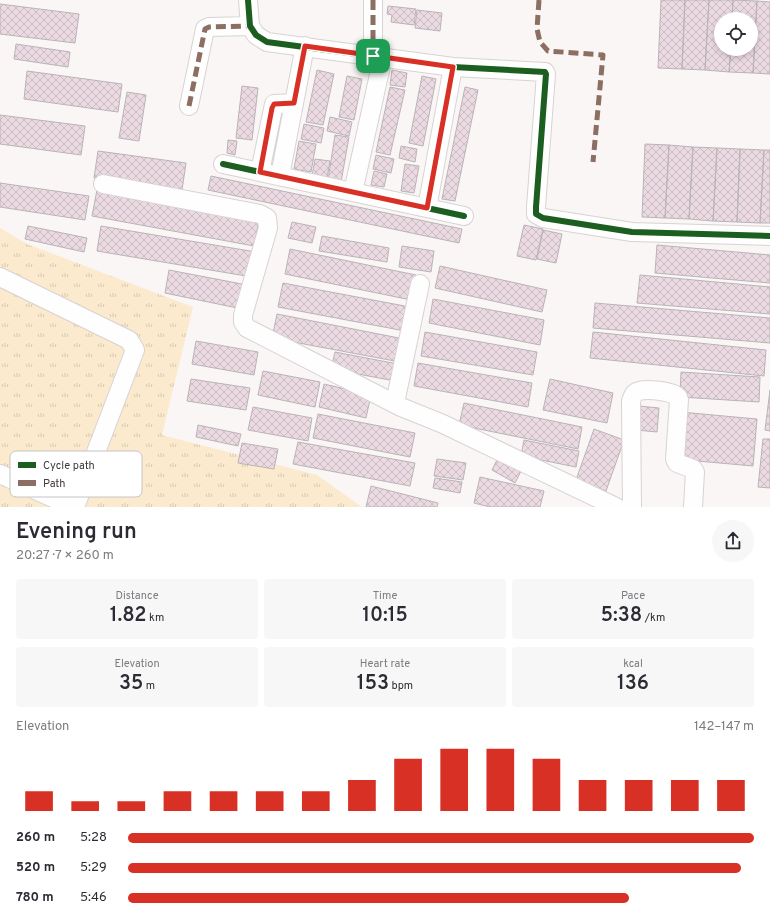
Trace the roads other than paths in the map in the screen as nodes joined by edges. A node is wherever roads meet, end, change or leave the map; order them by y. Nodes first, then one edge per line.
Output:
1 (248, 0) edge
2 (373, 0) edge
3 (250, 26) junction
4 (305, 46) junction
5 (378, 57) junction
6 (453, 67) junction
7 (294, 103) junction
8 (189, 106) dead end
9 (223, 164) dead end
10 (260, 172) junction
11 (280, 176) junction
12 (103, 184) dead end
13 (353, 192) junction
14 (427, 208) junction
15 (464, 216) dead end
16 (770, 236) edge
17 (0, 277) edge
18 (420, 284) dead end
19 (395, 403) junction
20 (96, 451) edge
21 (0, 474) edge
22 (10, 478) edge
23 (52, 497) edge
24 (78, 497) edge
25 (74, 507) edge
26 (616, 507) edge
27 (632, 507) edge
28 (693, 507) edge

1 - 3 street
2 - 5 street
3 - 4 street
3 - 8 street
4 - 5 street
4 - 7 street
5 - 6 street
5 - 13 street
6 - 14 street
6 - 16 street
7 - 10 street
7 - 11 street
9 - 10 street
10 - 11 street
11 - 13 street
12 - 19 street
13 - 14 street
14 - 15 street
17 - 20 street
18 - 19 street
19 - 26 street
21 - 22 street
23 - 25 street
24 - 25 street
27 - 28 street

